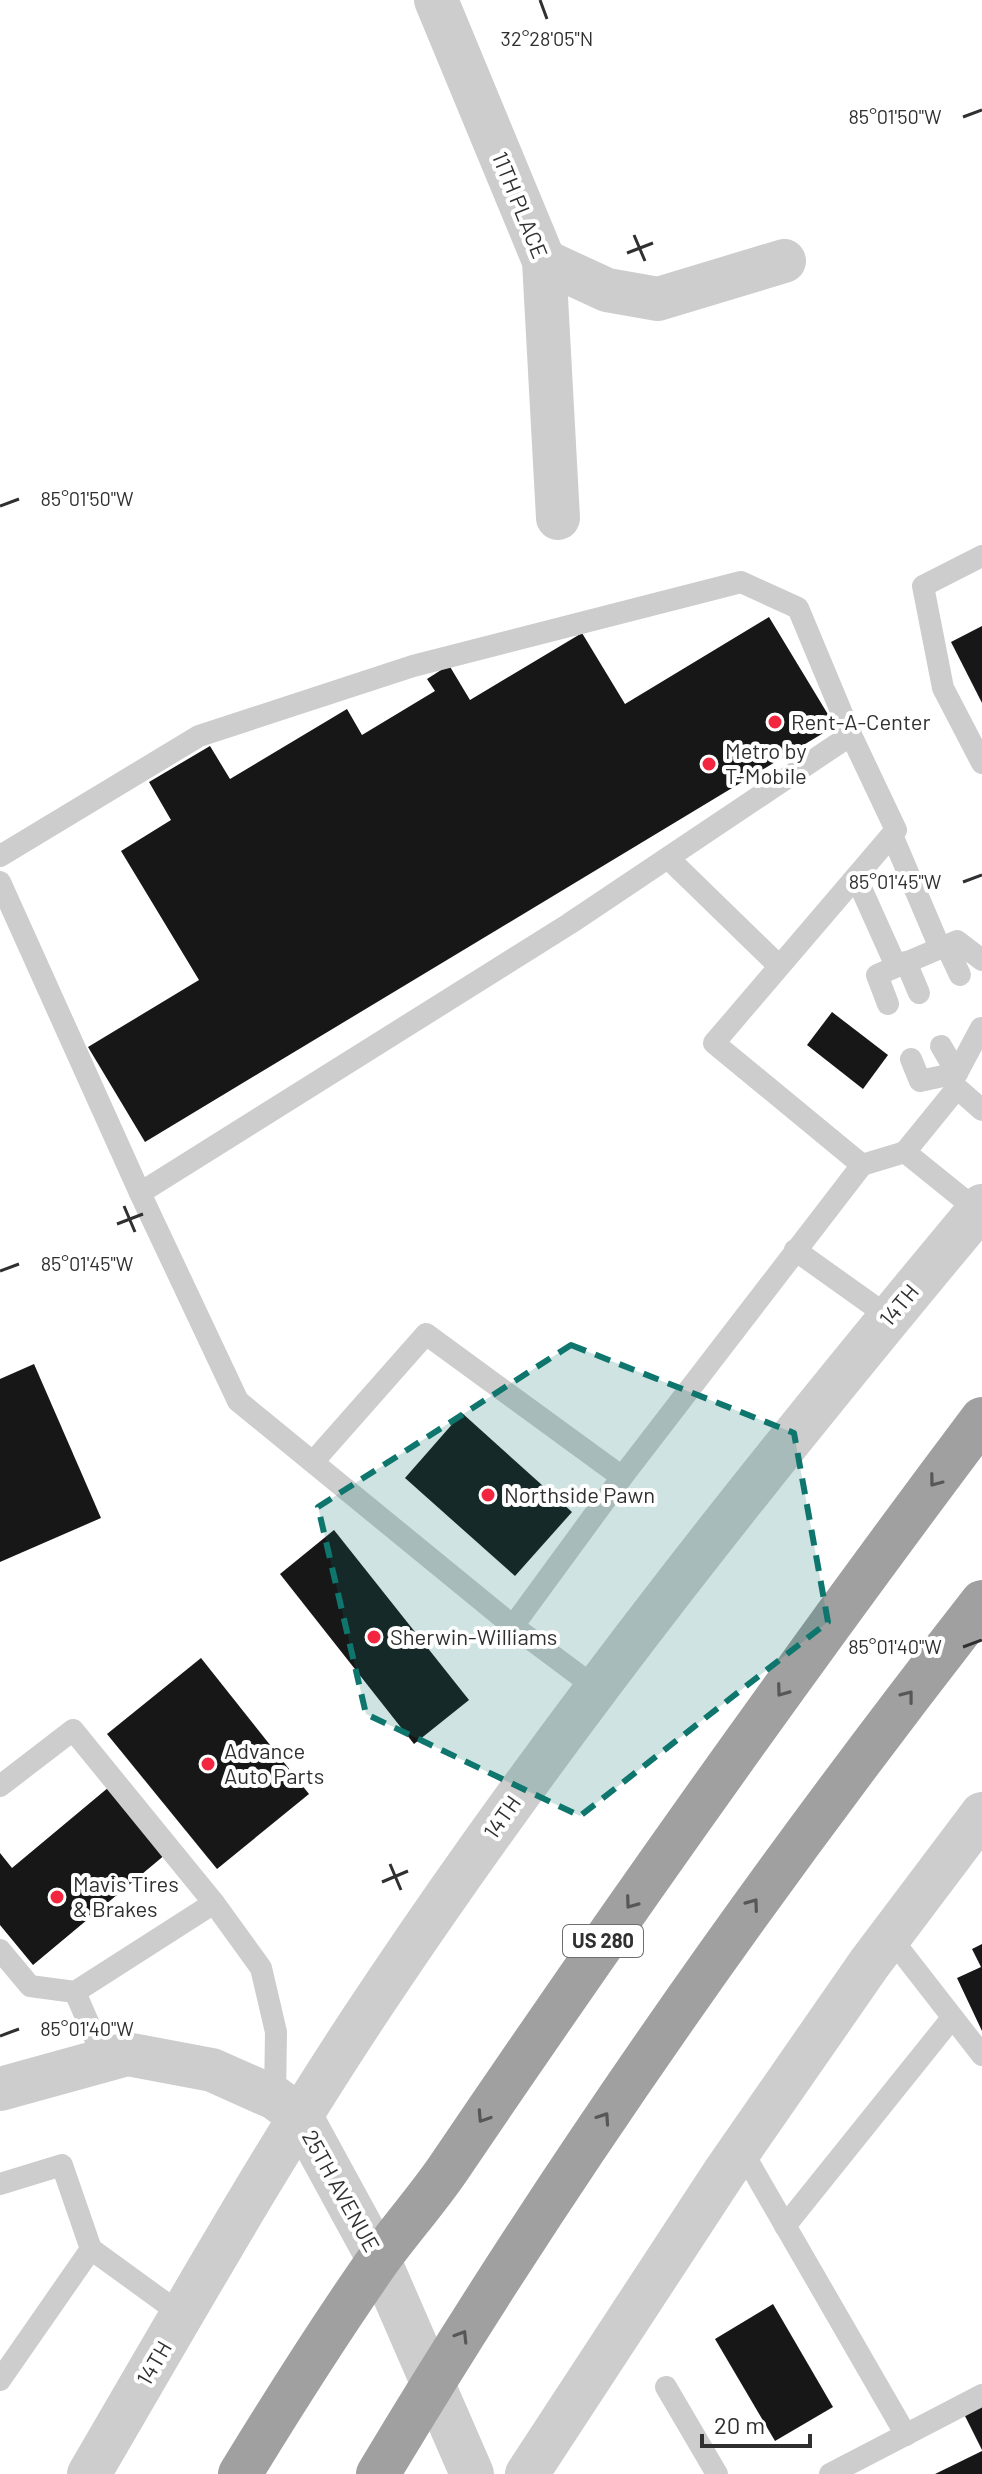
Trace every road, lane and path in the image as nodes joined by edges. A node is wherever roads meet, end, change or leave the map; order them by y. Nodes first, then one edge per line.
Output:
1 (436, 0) edge
2 (544, 261) junction
3 (784, 261) dead end
4 (558, 518) dead end
5 (982, 556) edge
6 (851, 735) junction
7 (982, 763) edge
8 (892, 835) junction
9 (0, 856) edge
10 (668, 858) junction
11 (856, 877) junction
12 (0, 882) edge
13 (943, 947) junction
14 (982, 960) edge
15 (901, 964) junction
16 (779, 966) junction
17 (960, 975) dead end
18 (919, 993) dead end
19 (888, 1004) dead end
20 (981, 1028) edge
21 (941, 1046) dead end
22 (982, 1046) edge
23 (911, 1059) dead end
24 (957, 1080) junction
25 (982, 1110) edge
26 (905, 1152) junction
27 (862, 1165) junction
28 (140, 1193) junction
29 (980, 1208) edge
30 (795, 1250) junction
31 (889, 1317) junction
32 (982, 1419) edge
33 (313, 1462) junction
34 (622, 1477) junction
35 (982, 1602) edge
36 (513, 1626) junction
37 (596, 1688) junction
38 (0, 1786) edge
39 (982, 1814) edge
40 (214, 1903) junction
41 (890, 1937) junction
42 (0, 1950) edge
43 (75, 1992) junction
44 (952, 2018) junction
45 (982, 2055) edge
46 (104, 2059) junction
47 (0, 2089) edge
48 (288, 2108) junction
49 (741, 2149) junction
50 (0, 2184) edge
51 (785, 2226) junction
52 (91, 2249) junction
53 (379, 2260) junction
54 (182, 2315) junction
55 (0, 2380) edge
56 (433, 2382) junction
57 (666, 2387) dead end
58 (982, 2395) edge
59 (906, 2435) junction
60 (89, 2474) edge
61 (240, 2474) edge
62 (378, 2474) edge
63 (472, 2474) edge
64 (527, 2474) edge
65 (717, 2474) edge
66 (830, 2474) edge

1 - 2 street, 11TH PLACE
2 - 3 street
2 - 4 street, 11TH PLACE
5 - 7 lane
6 - 8 lane
6 - 9 lane
6 - 10 lane
8 - 11 lane
8 - 13 lane
10 - 16 lane
10 - 28 lane
11 - 15 lane
11 - 16 lane
12 - 28 lane
13 - 14 lane
13 - 15 lane
13 - 17 lane
15 - 18 lane
15 - 19 lane
16 - 27 lane
20 - 24 lane
21 - 24 lane
22 - 24 lane
23 - 24 lane
24 - 25 lane
24 - 26 lane
26 - 27 lane
26 - 29 lane
27 - 30 lane
28 - 33 lane
29 - 31 street, 14TH
30 - 31 lane
30 - 34 lane
31 - 37 street, 14TH
32 -> 53 highway, US 280
33 - 34 lane
33 - 36 lane
34 - 36 lane
56 -> 35 highway
36 - 37 lane
37 - 48 street, 14TH
38 - 40 lane
39 - 41 street
40 - 43 lane
40 - 48 lane
41 - 44 lane
41 - 49 street
42 - 43 lane
43 - 46 lane
44 - 45 lane
44 - 51 lane
46 - 47 street
46 - 48 street
48 - 53 street, 25TH AVENUE
48 - 54 street, 14TH
49 - 51 lane
49 - 64 street
50 - 52 lane
51 - 59 lane
52 - 54 lane
52 - 55 lane
53 - 56 street, 25TH AVENUE
53 - 61 highway, US 280
54 - 60 street, 14TH
56 - 62 highway
56 - 63 street, 25TH AVENUE
57 - 65 lane
58 - 59 lane
59 - 66 lane

